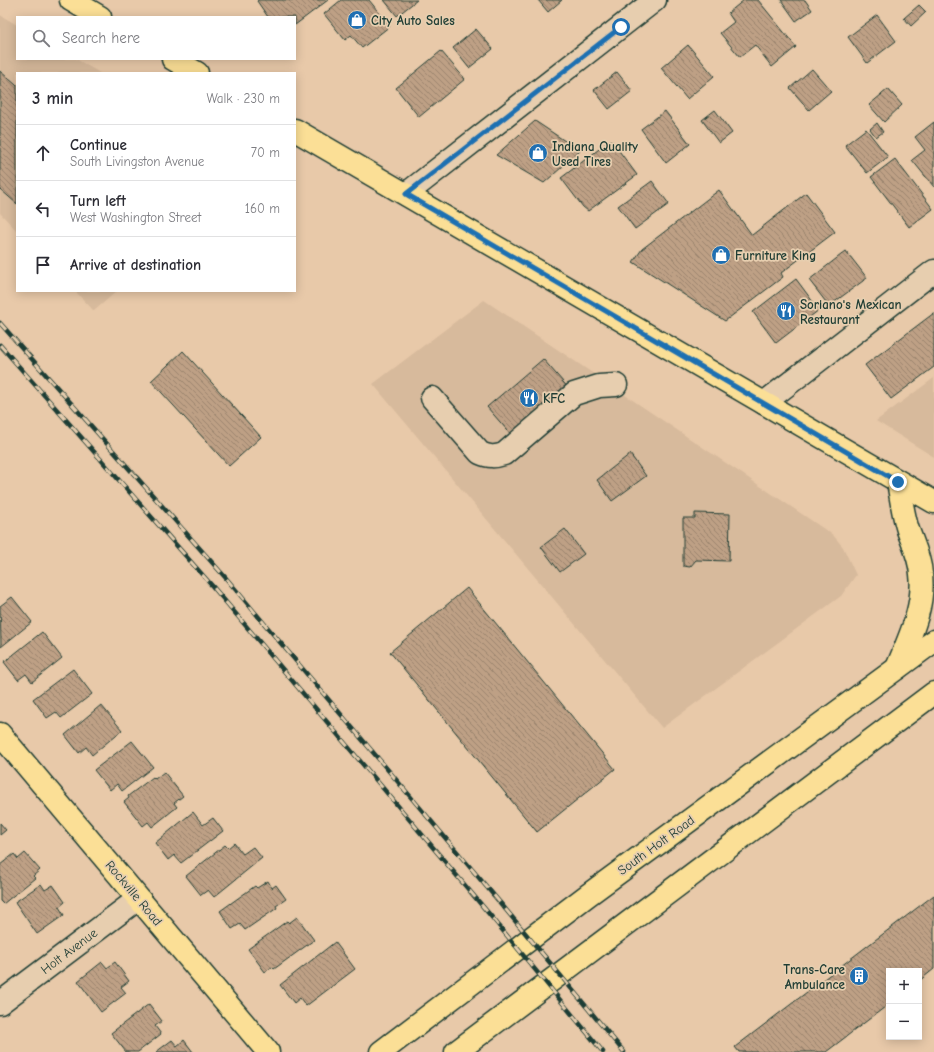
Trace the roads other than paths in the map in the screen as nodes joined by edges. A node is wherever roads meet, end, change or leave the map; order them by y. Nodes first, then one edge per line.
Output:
1 (71, 0) edge
2 (655, 0) edge
3 (98, 16) edge
4 (175, 60) edge
5 (195, 72) edge
6 (296, 131) edge
7 (406, 194) junction
8 (934, 271) edge
9 (616, 385) dead end
10 (432, 398) dead end
11 (764, 403) junction
12 (898, 482) junction
13 (934, 502) edge
14 (934, 641) edge
15 (897, 668) junction
16 (934, 693) edge
17 (0, 734) edge
18 (138, 899) junction
19 (0, 1003) edge
20 (268, 1052) edge
21 (381, 1052) edge
22 (456, 1052) edge

1 - 3 main road
2 - 7 street
4 - 5 main road
6 - 7 main road
7 - 11 main road
8 - 11 street
9 - 10 street
11 - 12 main road
12 - 13 main road
12 - 15 main road
14 - 15 main road, South Holt Road
15 - 21 main road, South Holt Road
16 - 22 main road
17 - 18 main road, Rockville Road
18 - 19 street, Holt Avenue
18 - 20 main road, Rockville Road

